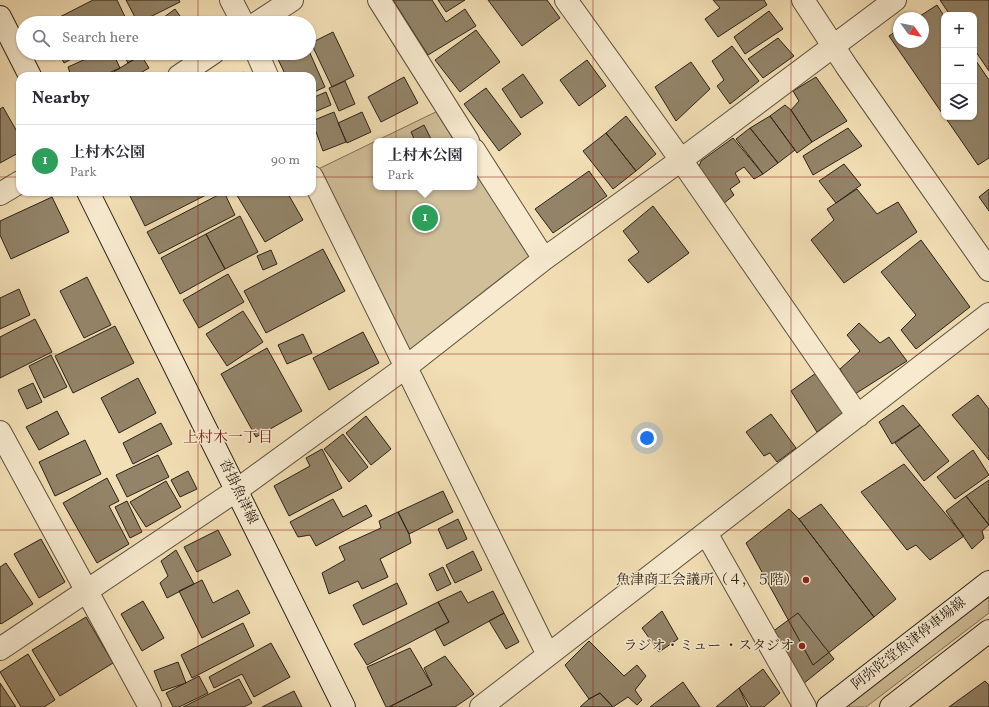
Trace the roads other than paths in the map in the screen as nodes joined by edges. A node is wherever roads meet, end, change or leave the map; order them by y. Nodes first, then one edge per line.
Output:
1 (231, 0) edge
2 (292, 0) edge
3 (379, 0) edge
4 (566, 0) edge
5 (802, 0) edge
6 (895, 0) edge
7 (239, 16) edge
8 (268, 16) edge
9 (0, 17) edge
10 (834, 46) junction
11 (16, 48) edge
12 (22, 60) edge
13 (203, 60) edge
14 (260, 60) edge
15 (28, 72) edge
16 (185, 72) edge
17 (265, 72) edge
18 (466, 138) edge
19 (477, 155) edge
20 (681, 160) junction
21 (16, 184) edge
22 (316, 185) edge
23 (0, 194) edge
24 (90, 196) edge
25 (544, 259) junction
26 (989, 270) edge
27 (989, 314) edge
28 (406, 367) junction
29 (858, 416) junction
30 (0, 432) edge
31 (237, 490) junction
32 (706, 533) junction
33 (989, 582) edge
34 (88, 591) junction
35 (989, 631) edge
36 (0, 649) edge
37 (548, 655) junction
38 (150, 707) edge
39 (344, 707) edge
40 (481, 707) edge
41 (805, 707) edge
42 (828, 707) edge
43 (891, 707) edge

1 - 7 street
2 - 8 street
3 - 18 street
4 - 20 street
5 - 10 street
6 - 10 street
9 - 11 street
10 - 20 street
10 - 26 street
12 - 15 street
13 - 16 street
14 - 17 street
19 - 25 street
20 - 25 street
20 - 29 street
21 - 23 street
22 - 28 street
24 - 31 street, 沓掛魚津線
25 - 28 street
27 - 29 street
28 - 31 street
28 - 37 street
29 - 32 street
30 - 34 street
31 - 34 street
31 - 39 street, 沓掛魚津線
32 - 37 street
32 - 41 street
33 - 42 street, 阿弥陀堂魚津停車場線
34 - 36 street
34 - 38 street
35 - 43 street
37 - 40 street

